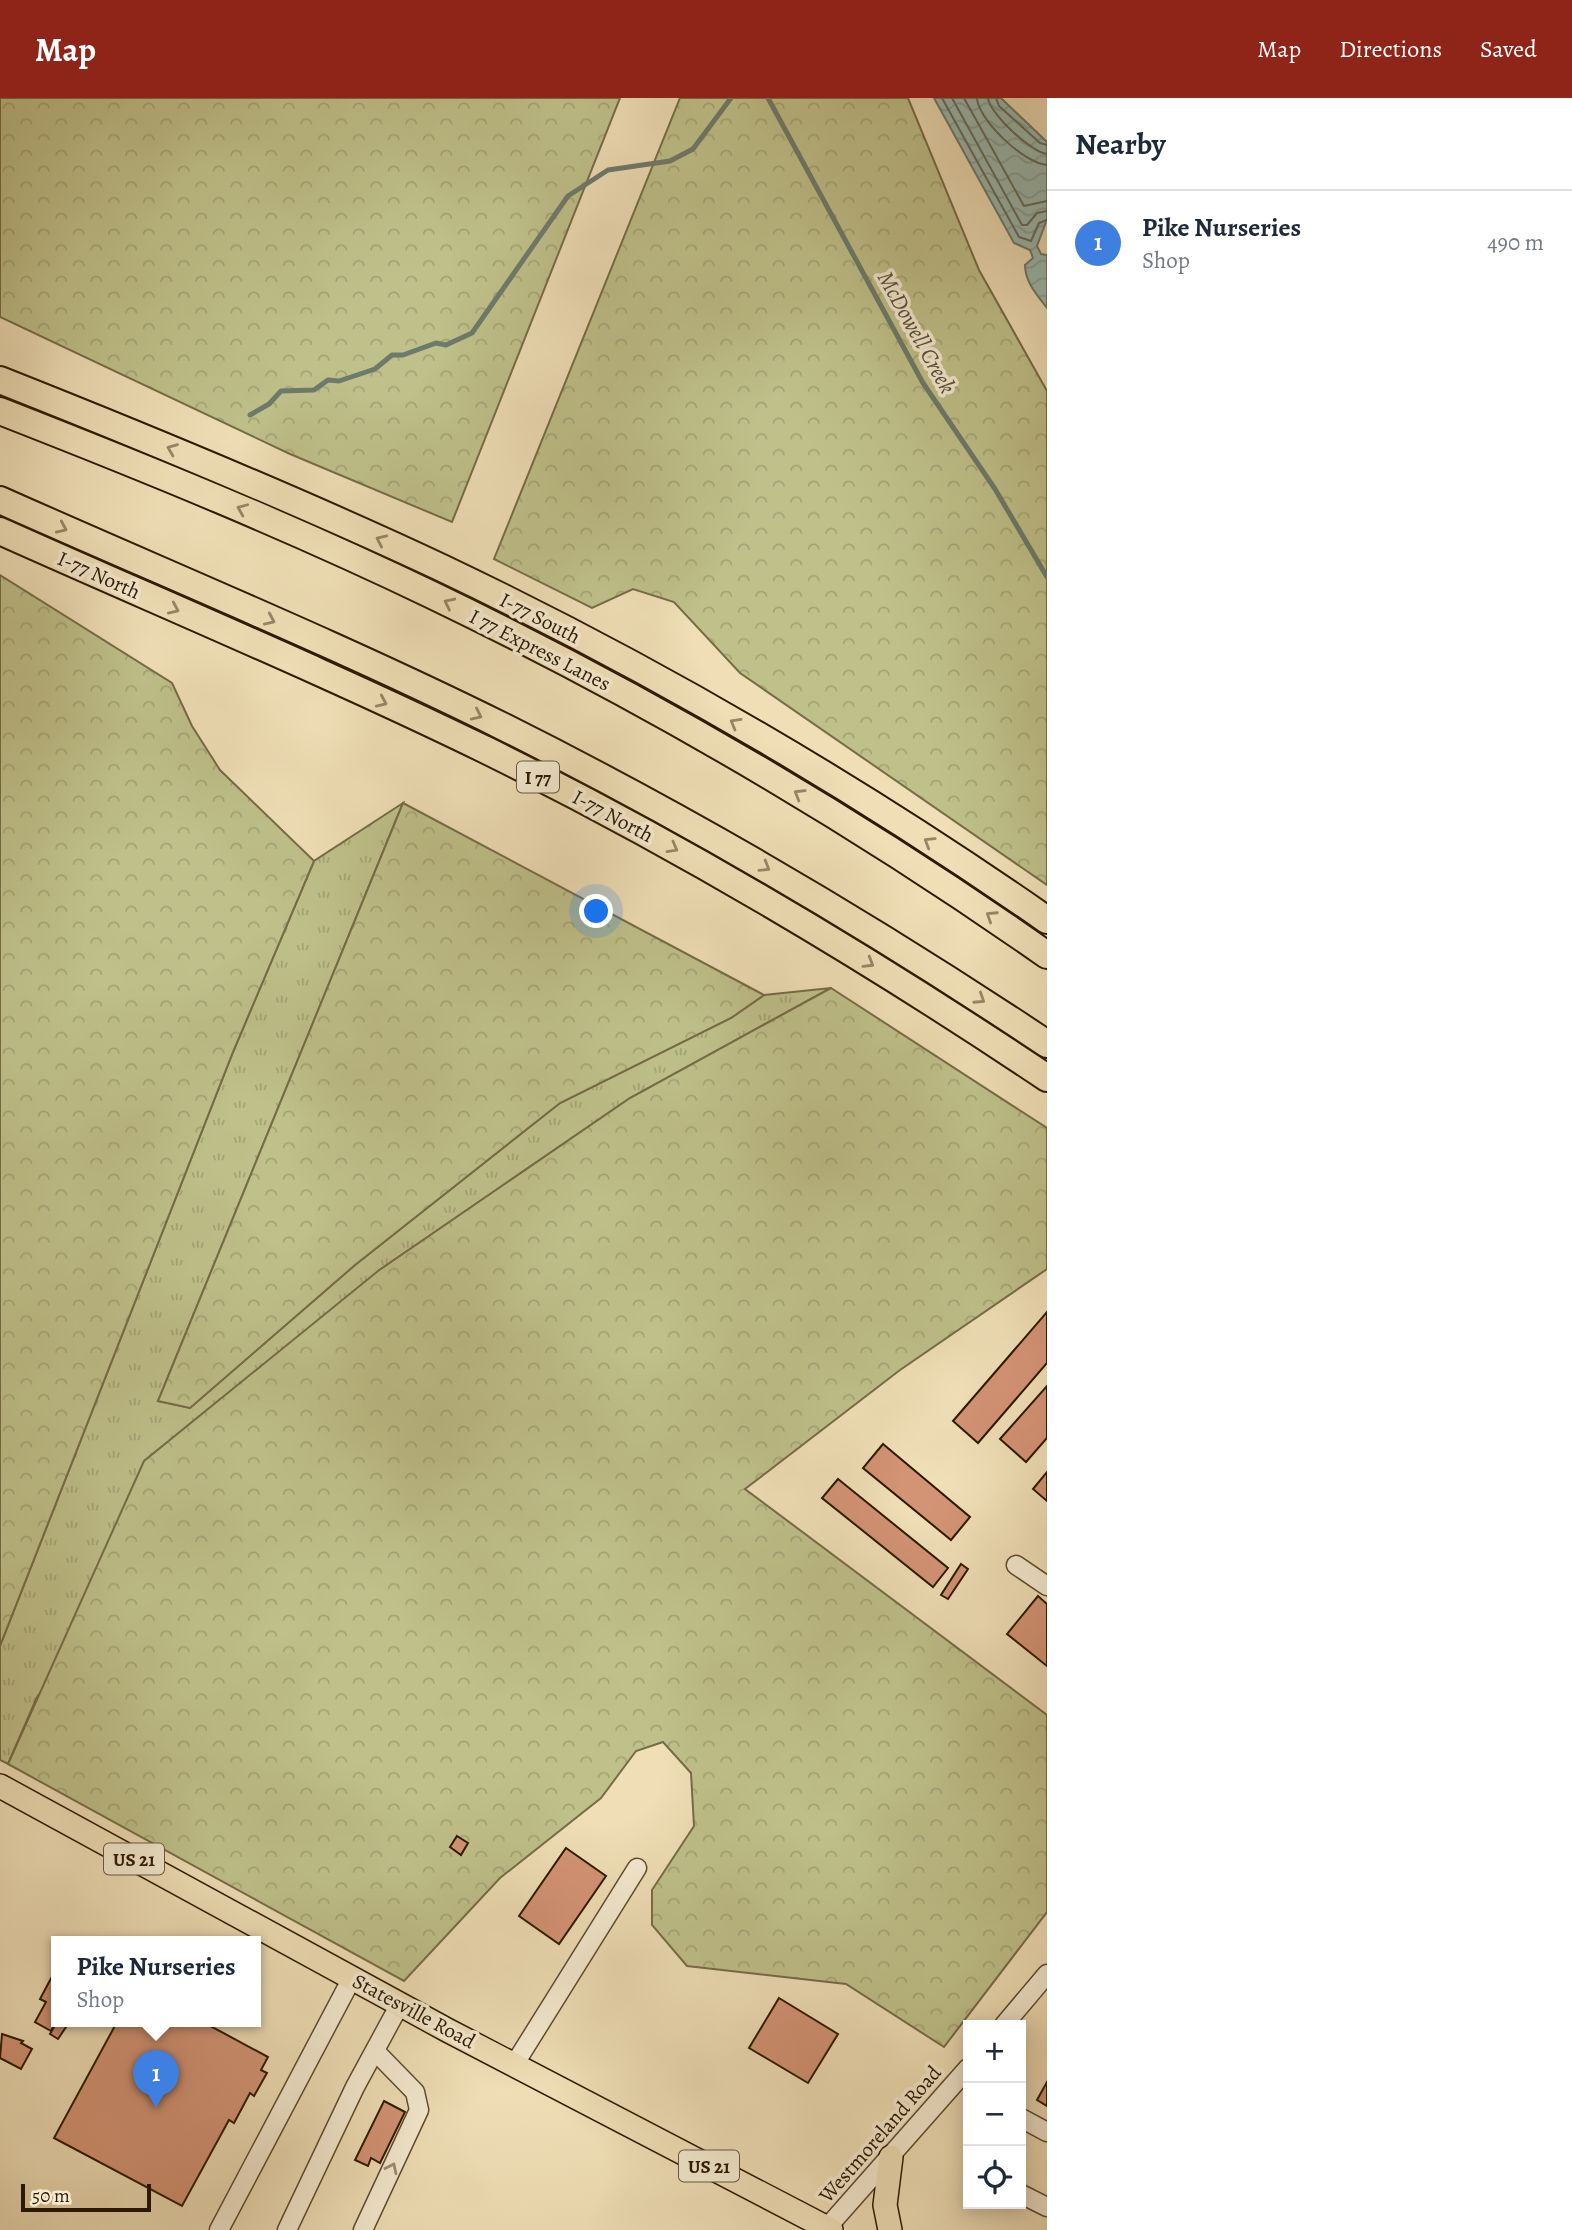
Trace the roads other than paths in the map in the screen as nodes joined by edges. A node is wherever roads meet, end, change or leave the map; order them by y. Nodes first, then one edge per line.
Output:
1 (0, 380) edge
2 (0, 411) edge
3 (0, 500) edge
4 (0, 531) edge
5 (1047, 920) edge
6 (1047, 955) edge
7 (1047, 1044) edge
8 (1047, 1078) edge
9 (1016, 1565) dead end
10 (1047, 1586) edge
11 (0, 1786) edge
12 (637, 1868) dead end
13 (1047, 1974) edge
14 (352, 1978) junction
15 (400, 2004) junction
16 (1008, 2020) edge
17 (375, 2051) junction
18 (514, 2064) junction
19 (963, 2081) edge
20 (1026, 2121) edge
21 (1047, 2132) edge
22 (891, 2157) junction
23 (1026, 2196) edge
24 (1047, 2207) edge
25 (828, 2229) edge
26 (219, 2230) edge
27 (287, 2230) edge
28 (363, 2230) edge
29 (890, 2230) edge

5 -> 1 highway, I-77 South
6 -> 2 highway, I 77 Express Lanes
3 -> 7 highway, I 77
4 -> 8 highway, I-77 North / I 77
9 - 10 street
11 - 14 main road, Statesville Road / US 21
12 - 18 street
13 - 16 street
14 - 15 main road, Statesville Road / US 21
14 - 26 street
15 - 17 street
15 - 18 main road, Statesville Road / US 21
17 - 27 street
28 -> 17 street
18 - 25 main road, Statesville Road / US 21
19 - 22 street, Westmoreland Road
20 - 21 street
22 - 25 street, Westmoreland Road
22 - 29 main road
23 - 24 street

